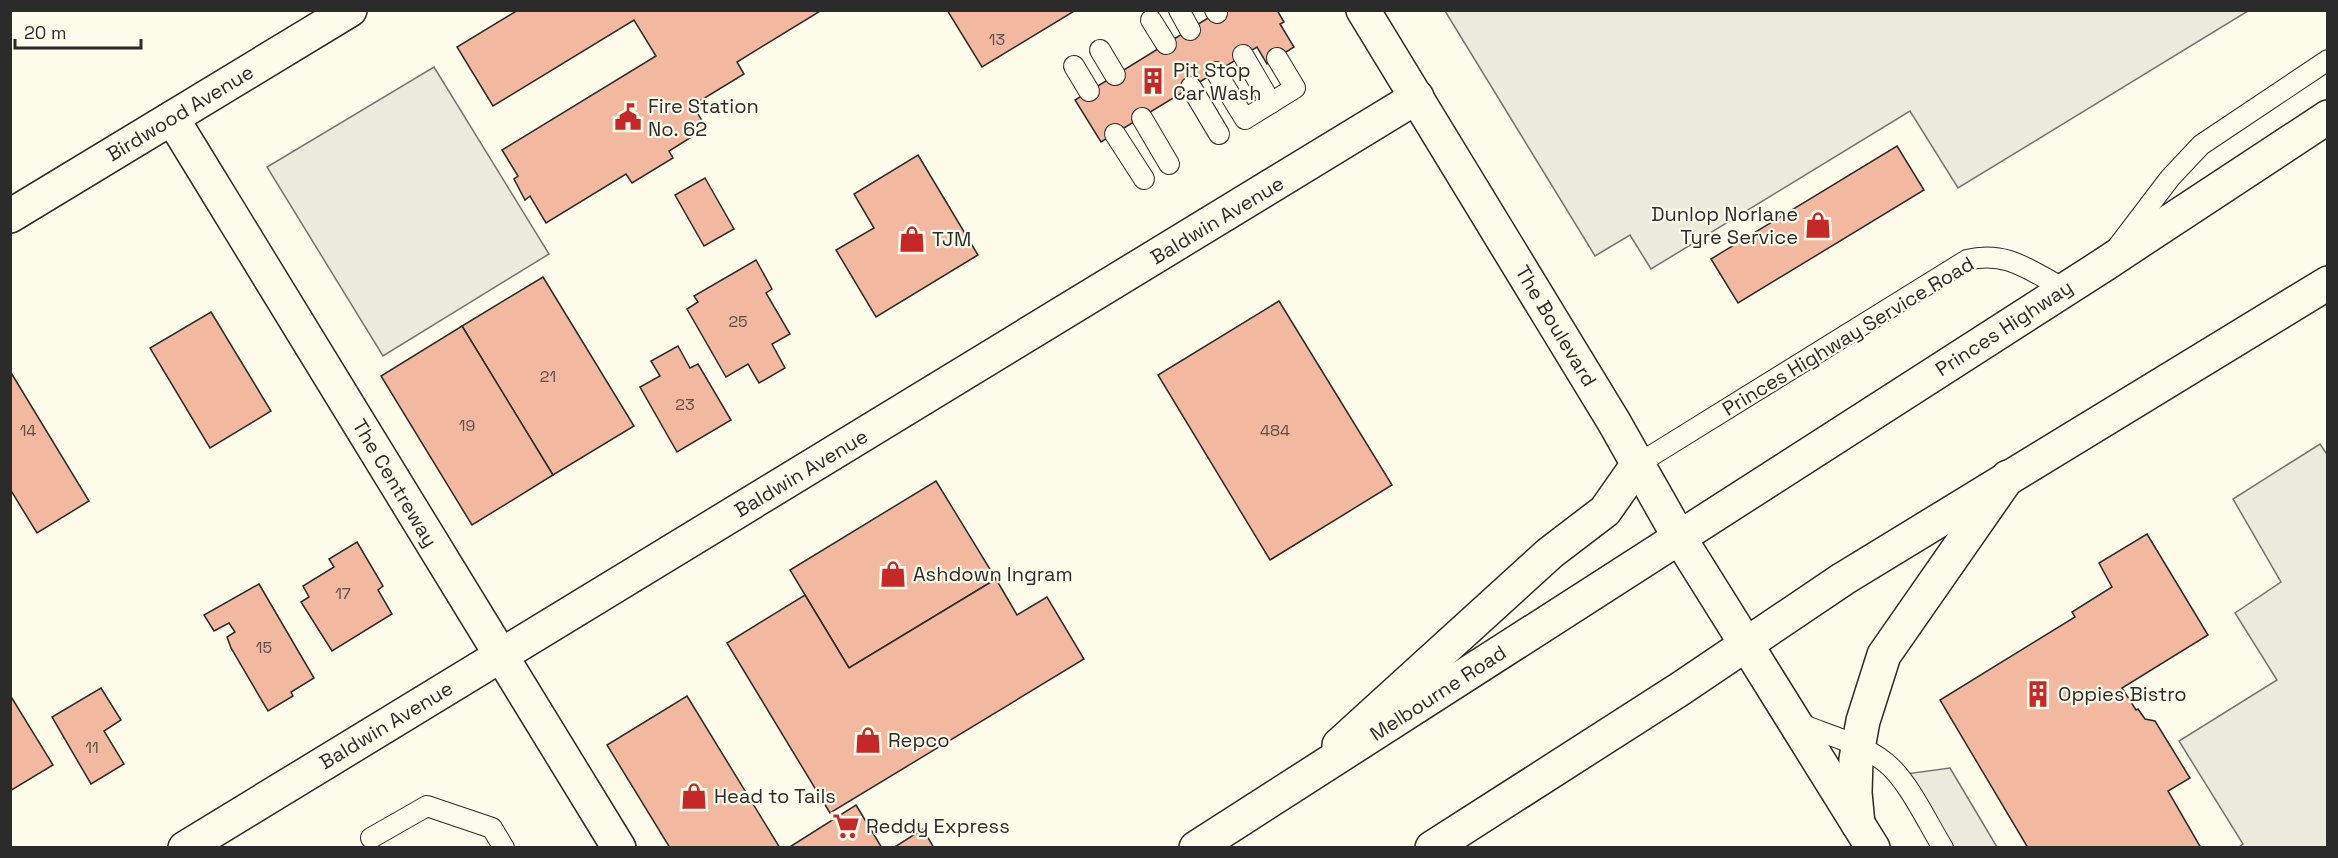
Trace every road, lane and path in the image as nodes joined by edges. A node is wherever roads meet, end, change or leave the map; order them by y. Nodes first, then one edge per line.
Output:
1 (350, 10) edge
2 (1179, 10) edge
3 (1363, 10) edge
4 (1150, 20) dead end
5 (1190, 30) dead end
6 (1166, 44) dead end
7 (1100, 50) dead end
8 (1243, 55) dead end
9 (1277, 58) dead end
10 (2328, 60) edge
11 (1074, 66) dead end
12 (1216, 72) dead end
13 (1115, 75) dead end
14 (1191, 87) dead end
15 (1089, 91) dead end
16 (1417, 97) junction
17 (1271, 103) junction
18 (2328, 117) edge
19 (172, 118) junction
20 (1142, 118) dead end
21 (1115, 134) dead end
22 (1219, 134) dead end
23 (1169, 164) dead end
24 (1144, 179) dead end
25 (10, 216) edge
26 (2105, 264) junction
27 (2328, 283) edge
28 (2065, 289) junction
29 (1638, 464) junction
30 (2008, 477) junction
31 (1679, 537) junction
32 (1746, 644) junction
33 (501, 655) junction
34 (1796, 722) junction
35 (1858, 747) junction
36 (1302, 779) junction
37 (1865, 836) edge
38 (371, 838) dead end
39 (185, 848) edge
40 (504, 848) edge
41 (619, 848) edge
42 (1196, 848) edge
43 (1432, 848) edge
44 (1943, 848) edge

1 - 19 main road, Birdwood Avenue
2 - 5 lane
3 - 16 main road, The Boulevard
4 - 6 lane
7 - 13 lane
8 - 17 lane
9 - 17 lane
10 - 26 lane
11 - 15 lane
12 - 17 lane
14 - 22 lane
16 - 29 main road, The Boulevard
16 - 33 main road, Baldwin Avenue
18 - 26 main road, Princes Highway
19 - 25 main road, Birdwood Avenue
19 - 33 main road, The Centreway
20 - 23 lane
21 - 24 lane
26 - 28 main road, Princes Highway
27 - 30 main road
28 - 29 lane, Princes Highway Service Road
28 - 31 main road, Princes Highway
29 - 31 main road, The Boulevard
29 - 36 main road
30 - 32 main road
30 - 35 main road
31 - 32 main road, The Boulevard
31 - 36 main road, Melbourne Road
32 - 34 main road, The Boulevard
32 - 43 main road
33 - 39 main road, Baldwin Avenue
33 - 41 main road, The Centreway
34 - 35 lane
34 - 37 main road, The Boulevard
35 - 37 main road
35 - 44 lane
36 - 42 main road, Melbourne Road
38 - 40 lane

